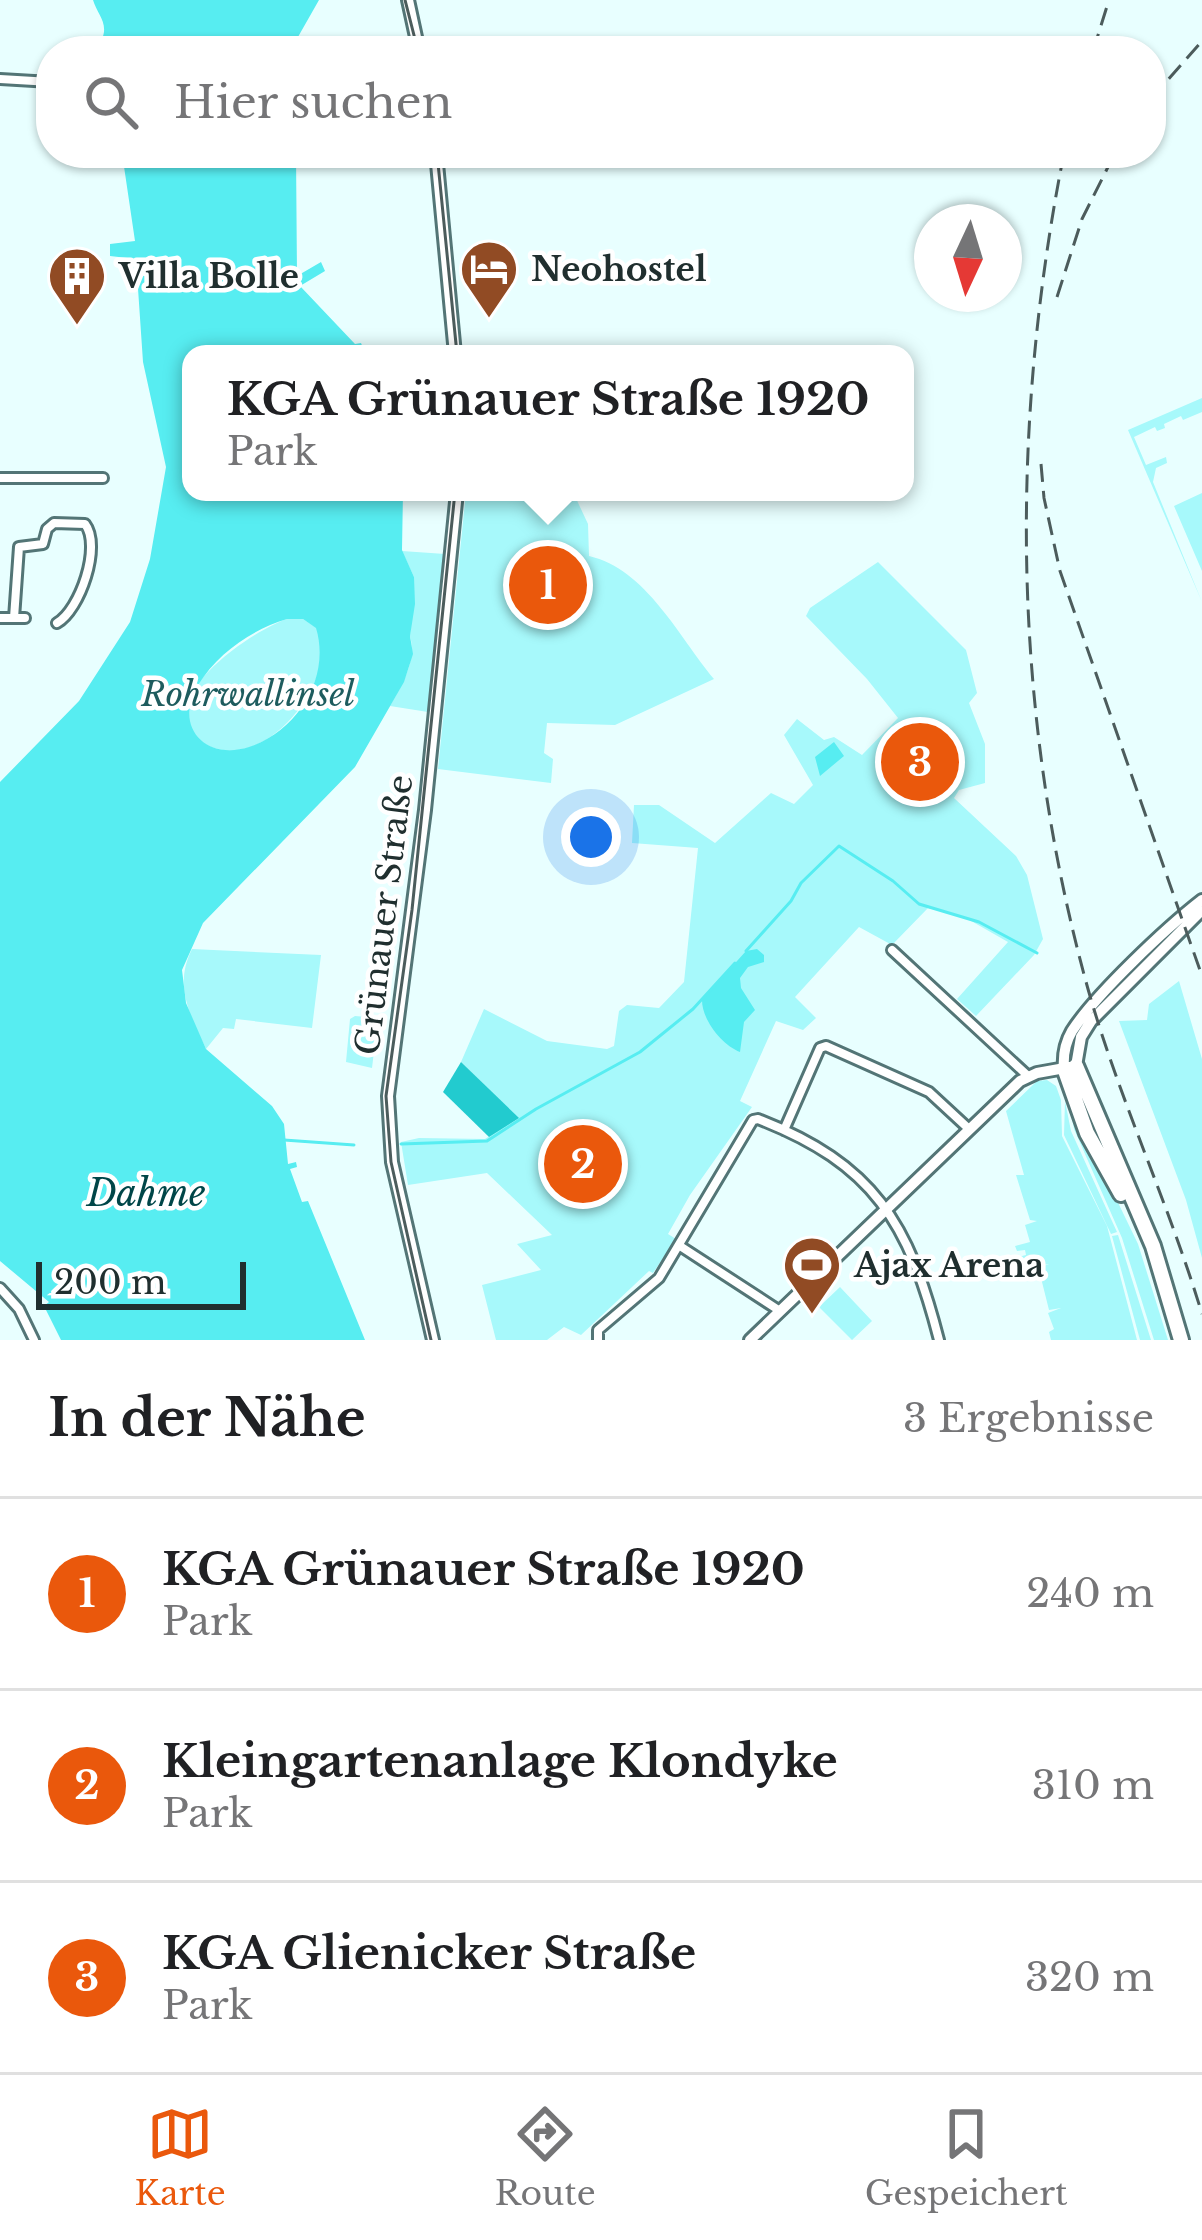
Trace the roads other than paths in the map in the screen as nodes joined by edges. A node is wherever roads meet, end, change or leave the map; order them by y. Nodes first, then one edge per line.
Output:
1 (408, 0) edge
2 (416, 36) edge
3 (0, 79) edge
4 (36, 81) edge
5 (437, 168) edge
6 (454, 345) edge
7 (0, 478) edge
8 (103, 478) dead end
9 (456, 501) edge
10 (0, 617) edge
11 (57, 623) dead end
12 (1202, 900) edge
13 (1202, 910) edge
14 (892, 950) dead end
15 (1070, 1067) junction
16 (1028, 1076) junction
17 (969, 1129) junction
18 (784, 1130) junction
19 (886, 1210) junction
20 (680, 1246) junction
21 (0, 1288) edge
22 (780, 1311) junction
23 (34, 1340) edge
24 (433, 1340) edge
25 (598, 1340) edge
26 (750, 1340) edge
27 (939, 1340) edge
28 (1177, 1340) edge

1 - 2 main road
3 - 4 street
5 - 6 main road
7 - 8 street
9 - 24 main road, Grünauer Straße
10 - 11 street
12 - 15 main road
13 - 15 main road
14 - 16 street
15 - 16 main road
15 - 28 highway
16 - 17 main road
17 - 18 street
17 - 19 main road
18 - 19 street
18 - 20 street
19 - 22 main road
19 - 27 street
20 - 22 street
20 - 25 street
21 - 23 street
22 - 26 main road

